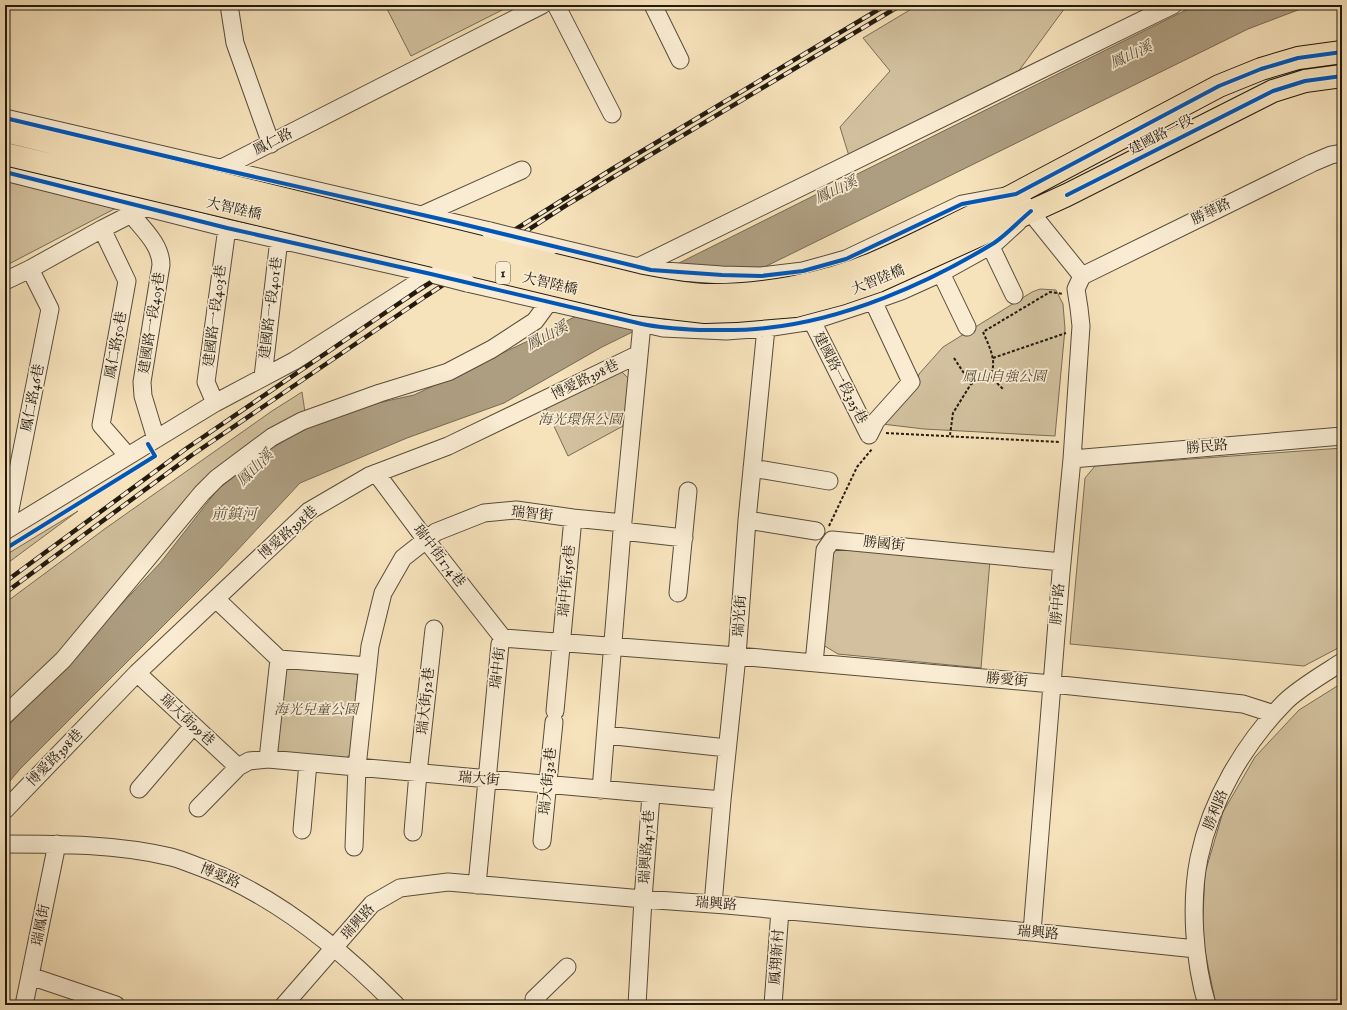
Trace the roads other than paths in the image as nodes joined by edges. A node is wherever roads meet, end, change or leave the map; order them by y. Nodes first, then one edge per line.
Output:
1 (229, 5) edge
2 (542, 5) edge
3 (556, 5) edge
4 (652, 5) edge
5 (1173, 5) edge
6 (1342, 52) edge
7 (680, 60) dead end
8 (1342, 76) edge
9 (612, 114) dead end
10 (5, 118) edge
11 (5, 131) edge
12 (270, 144) junction
13 (1342, 153) edge
14 (5, 154) edge
15 (220, 169) junction
16 (522, 170) dead end
17 (5, 172) edge
18 (1016, 194) junction
19 (146, 207) junction
20 (1030, 211) junction
21 (131, 214) junction
22 (422, 215) junction
23 (227, 228) junction
24 (990, 228) junction
25 (102, 229) junction
26 (279, 239) junction
27 (30, 269) junction
28 (645, 269) junction
29 (941, 272) junction
30 (433, 274) junction
31 (1082, 276) junction
32 (5, 281) edge
33 (1014, 295) dead end
34 (873, 301) junction
35 (555, 304) junction
36 (812, 321) junction
37 (638, 323) junction
38 (966, 327) dead end
39 (766, 328) junction
40 (639, 354) junction
41 (263, 377) junction
42 (215, 403) junction
43 (1342, 436) edge
44 (156, 438) junction
45 (128, 456) junction
46 (1072, 459) junction
47 (752, 468) junction
48 (376, 473) junction
49 (829, 482) dead end
50 (688, 492) dead end
51 (573, 518) junction
52 (747, 520) junction
53 (623, 527) junction
54 (6, 530) edge
55 (822, 530) road end
56 (684, 538) junction
57 (426, 540) junction
58 (1062, 562) junction
59 (678, 593) dead end
60 (216, 599) junction
61 (434, 629) dead end
62 (503, 638) junction
63 (561, 643) junction
64 (613, 647) junction
65 (737, 656) junction
66 (279, 659) junction
67 (1342, 662) edge
68 (814, 663) junction
69 (368, 666) junction
70 (137, 674) junction
71 (1052, 684) junction
72 (1274, 714) junction
73 (5, 715) edge
74 (554, 716) joint
75 (193, 726) junction
76 (606, 735) junction
77 (727, 748) junction
78 (268, 759) junction
79 (308, 763) junction
80 (238, 767) junction
81 (357, 767) junction
82 (418, 773) junction
83 (486, 779) junction
84 (548, 785) junction
85 (138, 789) dead end
86 (601, 790) junction
87 (651, 795) junction
88 (722, 800) junction
89 (198, 808) dead end
90 (5, 810) edge
91 (302, 830) dead end
92 (413, 832) dead end
93 (542, 841) dead end
94 (5, 844) edge
95 (57, 844) junction
96 (354, 846) dead end
97 (477, 885) junction
98 (643, 899) junction
99 (713, 904) junction
100 (780, 910) junction
101 (1032, 932) junction
102 (336, 948) junction
103 (1196, 949) junction
104 (567, 967) dead end
105 (30, 976) junction
106 (24, 1005) edge
107 (116, 1005) edge
108 (284, 1005) edge
109 (396, 1005) edge
110 (540, 1005) edge
111 (637, 1005) edge
112 (773, 1005) edge
113 (1207, 1005) edge

1 - 12 street
2 - 12 street, 鳳仁路
3 - 9 street
4 - 7 street
5 - 28 street
6 - 18 main road, 建國路一段 / 1
8 - 20 main road, 建國路一段 / 1
10 - 15 street
11 - 24 main road, 大智陸橋 / 1, bridge
12 - 15 street, 鳳仁路
13 - 31 street, 勝華路
14 - 24 main road, 大智陸橋 / 1, bridge
15 - 19 street, 鳳仁路
15 - 22 street
16 - 22 street
17 - 19 street
18 - 20 street
18 - 24 main road, 建國路一段 / 1
18 - 28 street
19 - 21 street, 鳳仁路
19 - 23 street
20 - 24 main road, 建國路一段 / 1
20 - 31 street
21 - 25 street, 鳳仁路
21 - 44 street, 建國路一段405巷
22 - 28 street, bridge
23 - 26 street
23 - 42 street, 建國路一段403巷
24 - 29 street
24 - 33 street
25 - 27 street, 鳳仁路
25 - 45 street, 鳳仁路50巷
26 - 30 street
26 - 41 street, 建國路一段401巷
27 - 32 street, 鳳仁路
27 - 54 street, 鳳仁路46巷
29 - 34 street
29 - 38 street
30 - 35 street, bridge
30 - 41 street
31 - 46 street, 勝中路
34 - 36 street
34 - 36 street, 建國路一段325巷
35 - 37 street
35 - 73 street
36 - 39 street
37 - 39 street
37 - 40 street
39 - 47 street, 瑞光街
40 - 48 street, 博愛路398巷
40 - 53 street
41 - 42 street
42 - 44 street
43 - 46 street, 勝民路
44 - 45 street
45 - 54 street
46 - 58 street, 勝中路
47 - 49 street
47 - 52 street, 瑞光街
48 - 57 street, 瑞中街174巷
48 - 60 street, 博愛路398巷
50 - 56 street
51 - 53 street, 瑞智街
51 - 57 street, 瑞智街
51 - 63 street, 瑞中街156巷
52 - 55 street
52 - 65 street, 瑞光街
53 - 56 street, 瑞智街
53 - 64 street
56 - 59 street
57 - 62 street, 瑞中街174巷
57 - 69 street, 瑞智街
58 - 68 street, 勝國街
58 - 71 street, 勝中路
60 - 66 street
60 - 70 street, 博愛路398巷
61 - 82 street, 瑞大街52巷
62 - 63 street, 瑞中街
62 - 83 street, 瑞中街
63 - 64 street, 瑞中街
63 - 74 street, 瑞中街156巷
64 - 65 street, 瑞中街
64 - 76 street
65 - 68 street, 勝愛街
65 - 77 street, 瑞光街
66 - 69 street
66 - 78 street
67 - 72 street, 勝利路
68 - 71 street, 勝愛街
69 - 81 street, 瑞智街
70 - 75 street, 瑞大街99巷
70 - 90 street, 博愛路398巷
71 - 72 street, 勝愛街
71 - 101 street, 勝中路
72 - 103 street, 勝利路
74 - 84 street, 瑞大街32巷
75 - 80 street, 瑞大街99巷
75 - 85 street
76 - 77 street
76 - 86 street
77 - 88 street, 瑞光街
78 - 79 street, 瑞大街
78 - 80 street, 瑞大街
79 - 81 street, 瑞大街
79 - 91 street
80 - 89 street
81 - 82 street, 瑞大街
81 - 96 street, 瑞智街
82 - 83 street, 瑞大街
82 - 92 street, 瑞大街52巷
83 - 84 street, 瑞大街
83 - 97 street, 瑞中街
84 - 86 street, 瑞大街
84 - 93 street, 瑞大街32巷
86 - 87 street, 瑞大街
87 - 88 street, 瑞大街
87 - 98 street, 瑞興路471巷
88 - 99 street, 瑞光街
94 - 95 street, 博愛路
95 - 102 street, 博愛路
95 - 105 street, 瑞鳳街
97 - 98 street, 瑞興路
97 - 102 street, 瑞興路
98 - 99 street, 瑞興路
98 - 111 street, 瑞興路471巷
99 - 100 street, 瑞興路
100 - 101 street, 瑞興路
100 - 112 street, 鳳翔新村
101 - 103 street, 瑞興路
102 - 108 street, 瑞興路
102 - 109 street, 博愛路
103 - 113 street, 勝利路
104 - 110 street
105 - 106 street, 瑞鳳街
105 - 107 street

